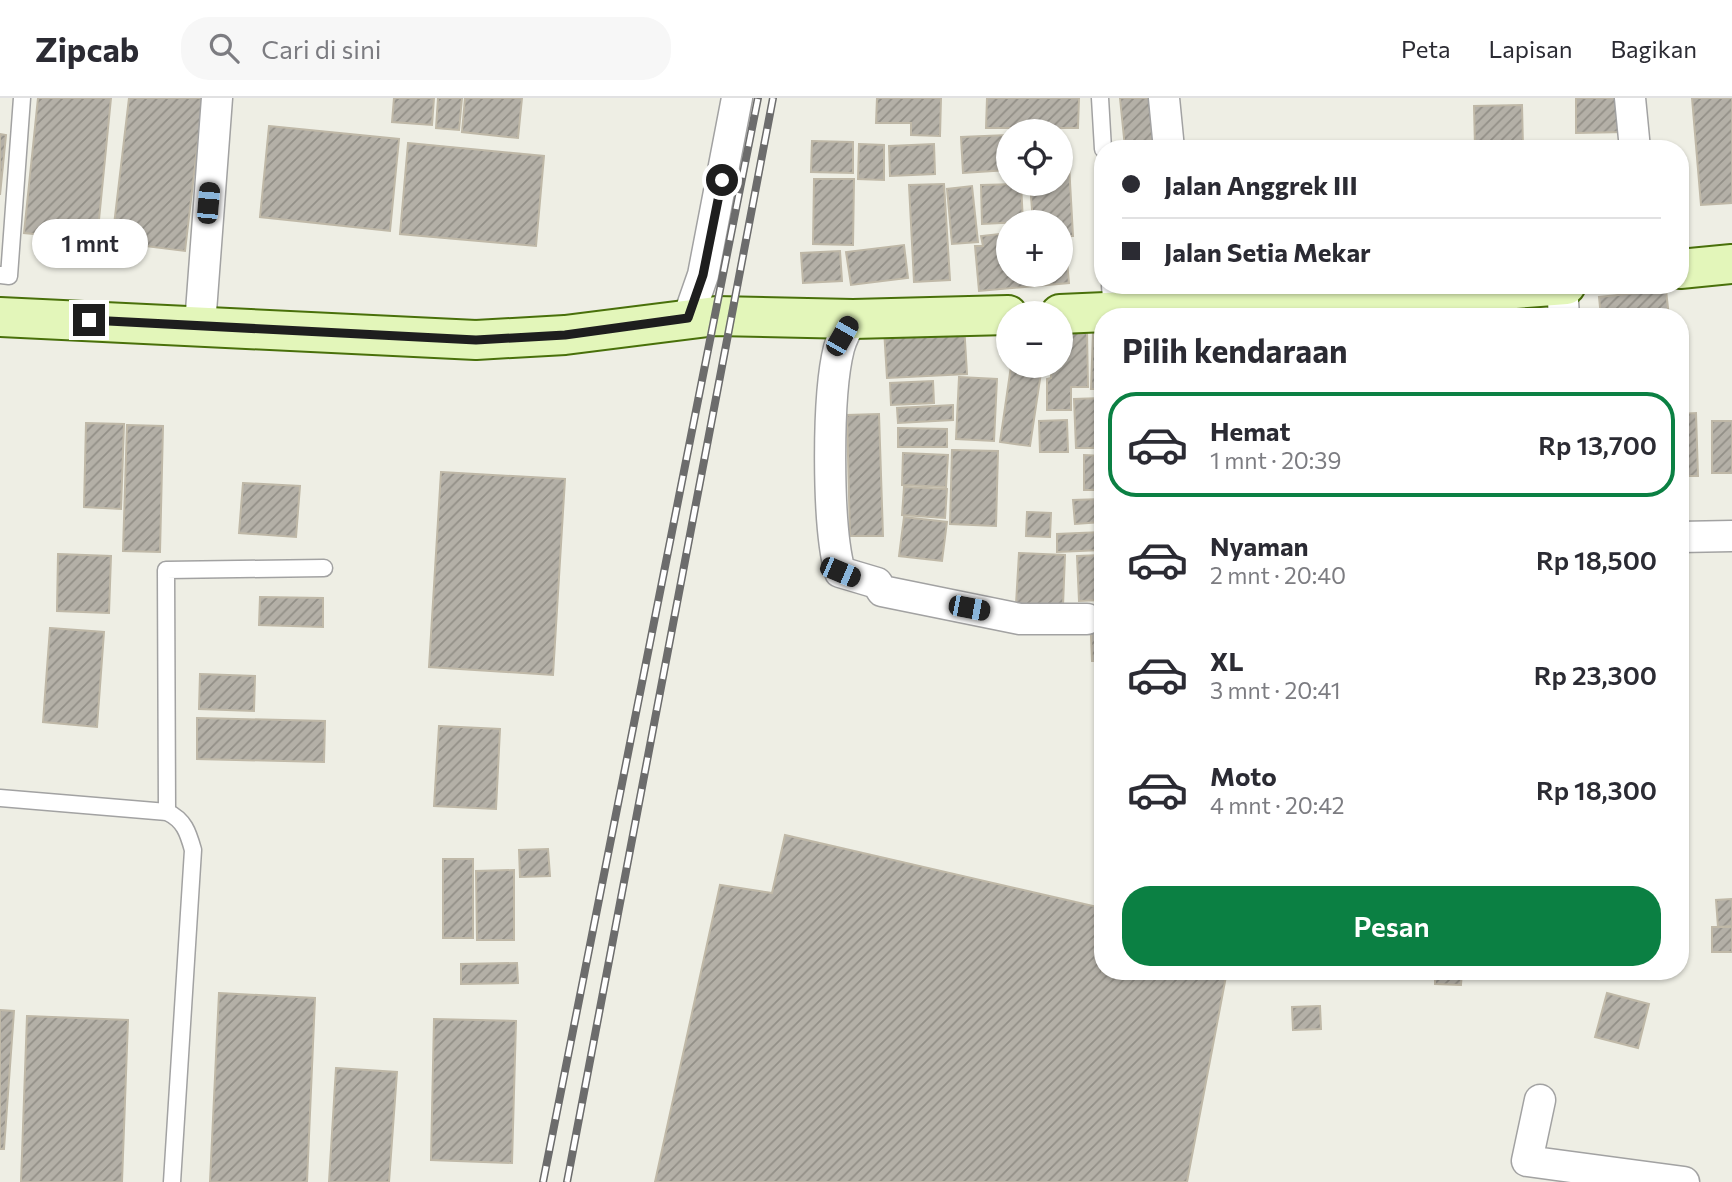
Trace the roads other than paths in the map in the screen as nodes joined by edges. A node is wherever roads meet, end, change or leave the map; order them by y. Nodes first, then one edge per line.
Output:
1 (22, 98) edge
2 (217, 98) edge
3 (737, 98) edge
4 (1100, 98) edge
5 (1164, 98) edge
6 (1630, 98) edge
7 (1102, 140) edge
8 (1168, 140) edge
9 (1634, 140) edge
10 (1732, 264) edge
11 (1689, 268) edge
12 (0, 275) edge
13 (1493, 294) edge
14 (1186, 298) edge
15 (1111, 299) edge
16 (1345, 308) edge
17 (1370, 308) edge
18 (1073, 310) edge
19 (996, 315) edge
20 (0, 317) edge
21 (688, 318) junction
22 (853, 318) junction
23 (200, 325) junction
24 (1689, 537) edge
25 (1732, 537) edge
26 (324, 568) dead end
27 (1087, 620) dead end
28 (0, 798) edge
29 (167, 812) junction
30 (1540, 1100) dead end
31 (173, 1182) edge
32 (1684, 1182) edge

1 - 12 lane
2 - 23 street
3 - 21 street
4 - 7 lane
5 - 8 street
6 - 9 street
10 - 11 street
13 - 17 street
14 - 15 street
14 - 16 street
15 - 18 street
19 - 22 street
20 - 23 street
21 - 22 street
21 - 23 street
22 - 27 street
24 - 25 street
26 - 29 lane
28 - 29 lane
29 - 31 lane
30 - 32 street

